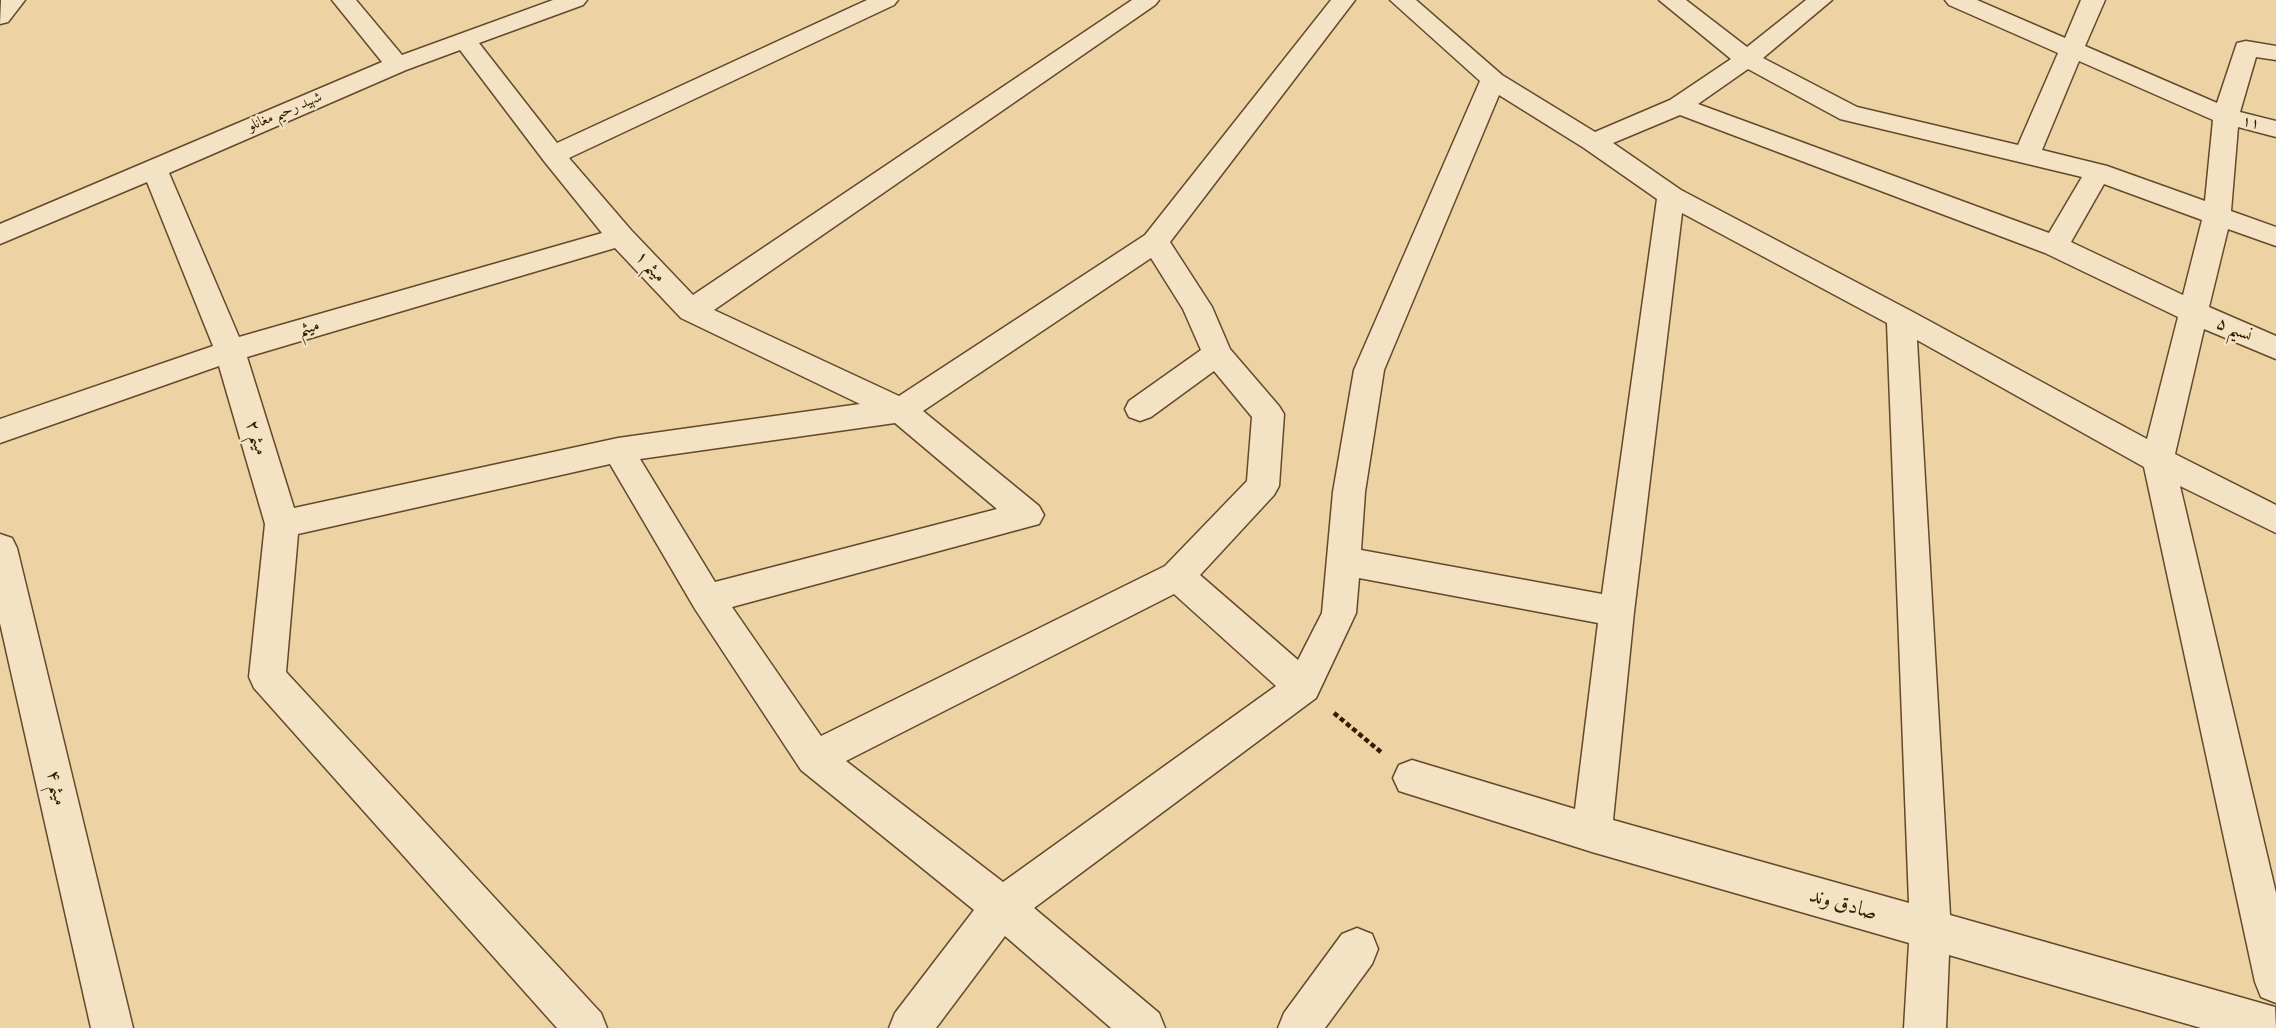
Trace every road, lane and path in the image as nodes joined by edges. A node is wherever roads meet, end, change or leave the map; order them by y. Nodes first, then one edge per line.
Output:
1 (13, 0) edge
2 (344, 0) edge
3 (575, 0) edge
4 (886, 0) edge
5 (1147, 0) edge
6 (1343, 0) edge
7 (1671, 0) edge
8 (1820, 0) edge
9 (1957, 0) edge
10 (2093, 0) edge
11 (1407, 1) edge
12 (0, 17) edge
13 (465, 41) junction
14 (2073, 50) junction
15 (2261, 50) edge
16 (1747, 59) junction
17 (397, 65) junction
18 (1493, 80) junction
19 (1680, 106) junction
20 (2226, 116) junction
21 (2276, 129) edge
22 (1593, 142) junction
23 (553, 155) junction
24 (2026, 156) junction
25 (154, 168) junction
26 (2098, 172) junction
27 (1671, 196) junction
28 (2217, 216) junction
29 (0, 235) edge
30 (621, 237) junction
31 (2276, 237) edge
32 (1155, 242) junction
33 (2055, 246) junction
34 (691, 311) junction
35 (2193, 312) junction
36 (1901, 318) junction
37 (2276, 348) edge
38 (230, 351) junction
39 (1217, 354) junction
40 (1140, 409) dead end
41 (902, 410) junction
42 (0, 431) edge
43 (618, 450) junction
44 (2158, 460) junction
45 (2276, 520) edge
46 (282, 524) junction
47 (0, 548) edge
48 (1344, 561) junction
49 (1177, 576) junction
50 (707, 599) junction
51 (1617, 612) junction
52 (1303, 687) junction
53 (814, 758) junction
54 (1412, 778) joint
55 (1592, 833) junction
56 (1002, 907) junction
57 (1930, 930) junction
58 (1357, 949) dead end
59 (2276, 982) edge
60 (112, 1028) edge
61 (586, 1028) edge
62 (910, 1028) edge
63 (1144, 1028) edge
64 (1299, 1028) edge
65 (1925, 1028) edge
66 (2275, 1028) edge

1 - 12 street
2 - 17 street
3 - 13 street, شهید رحیم مغانلو
4 - 23 street
5 - 34 street
6 - 32 street
7 - 16 street
8 - 16 street
9 - 14 street, ۱۱
10 - 14 street
11 - 18 street
13 - 17 street, شهید رحیم مغانلو
13 - 23 street, ۱ میثم
14 - 20 street, ۱۱
14 - 24 street
15 - 20 street
16 - 19 street
16 - 24 street
17 - 25 street, شهید رحیم مغانلو
18 - 22 street
18 - 48 street
19 - 22 street
19 - 33 street, نسیم ۵
20 - 21 street, ۱۱
20 - 28 street
22 - 27 street
23 - 30 street, ۱ میثم
24 - 26 street
25 - 29 street, شهید رحیم مغانلو
25 - 38 street, ۲ میثم
26 - 28 street
26 - 33 street
27 - 36 street
27 - 51 street
28 - 31 street
28 - 35 street
30 - 34 street, ۱ میثم
30 - 38 street, میثم
32 - 39 street
32 - 41 street
33 - 35 street, نسیم ۵
34 - 41 street, ۱ میثم
35 - 37 street, نسیم ۵
35 - 44 street
36 - 44 street
36 - 57 street
38 - 42 street, میثم
38 - 46 street, ۲ میثم
39 - 40 street
39 - 49 street
41 - 43 street
41 - 50 street, ۱ میثم
43 - 46 street
43 - 50 street
44 - 45 street
44 - 59 street
46 - 61 street
47 - 60 street, ۴ میثم
48 - 51 street
48 - 52 street
49 - 52 street
49 - 53 street
50 - 53 street
51 - 55 street
52 - 54 path
52 - 56 street
53 - 56 street
54 - 55 street, صادق وند
55 - 57 street, صادق وند
56 - 62 street
56 - 63 street
57 - 65 street
57 - 66 street, صادق وند
58 - 64 street

